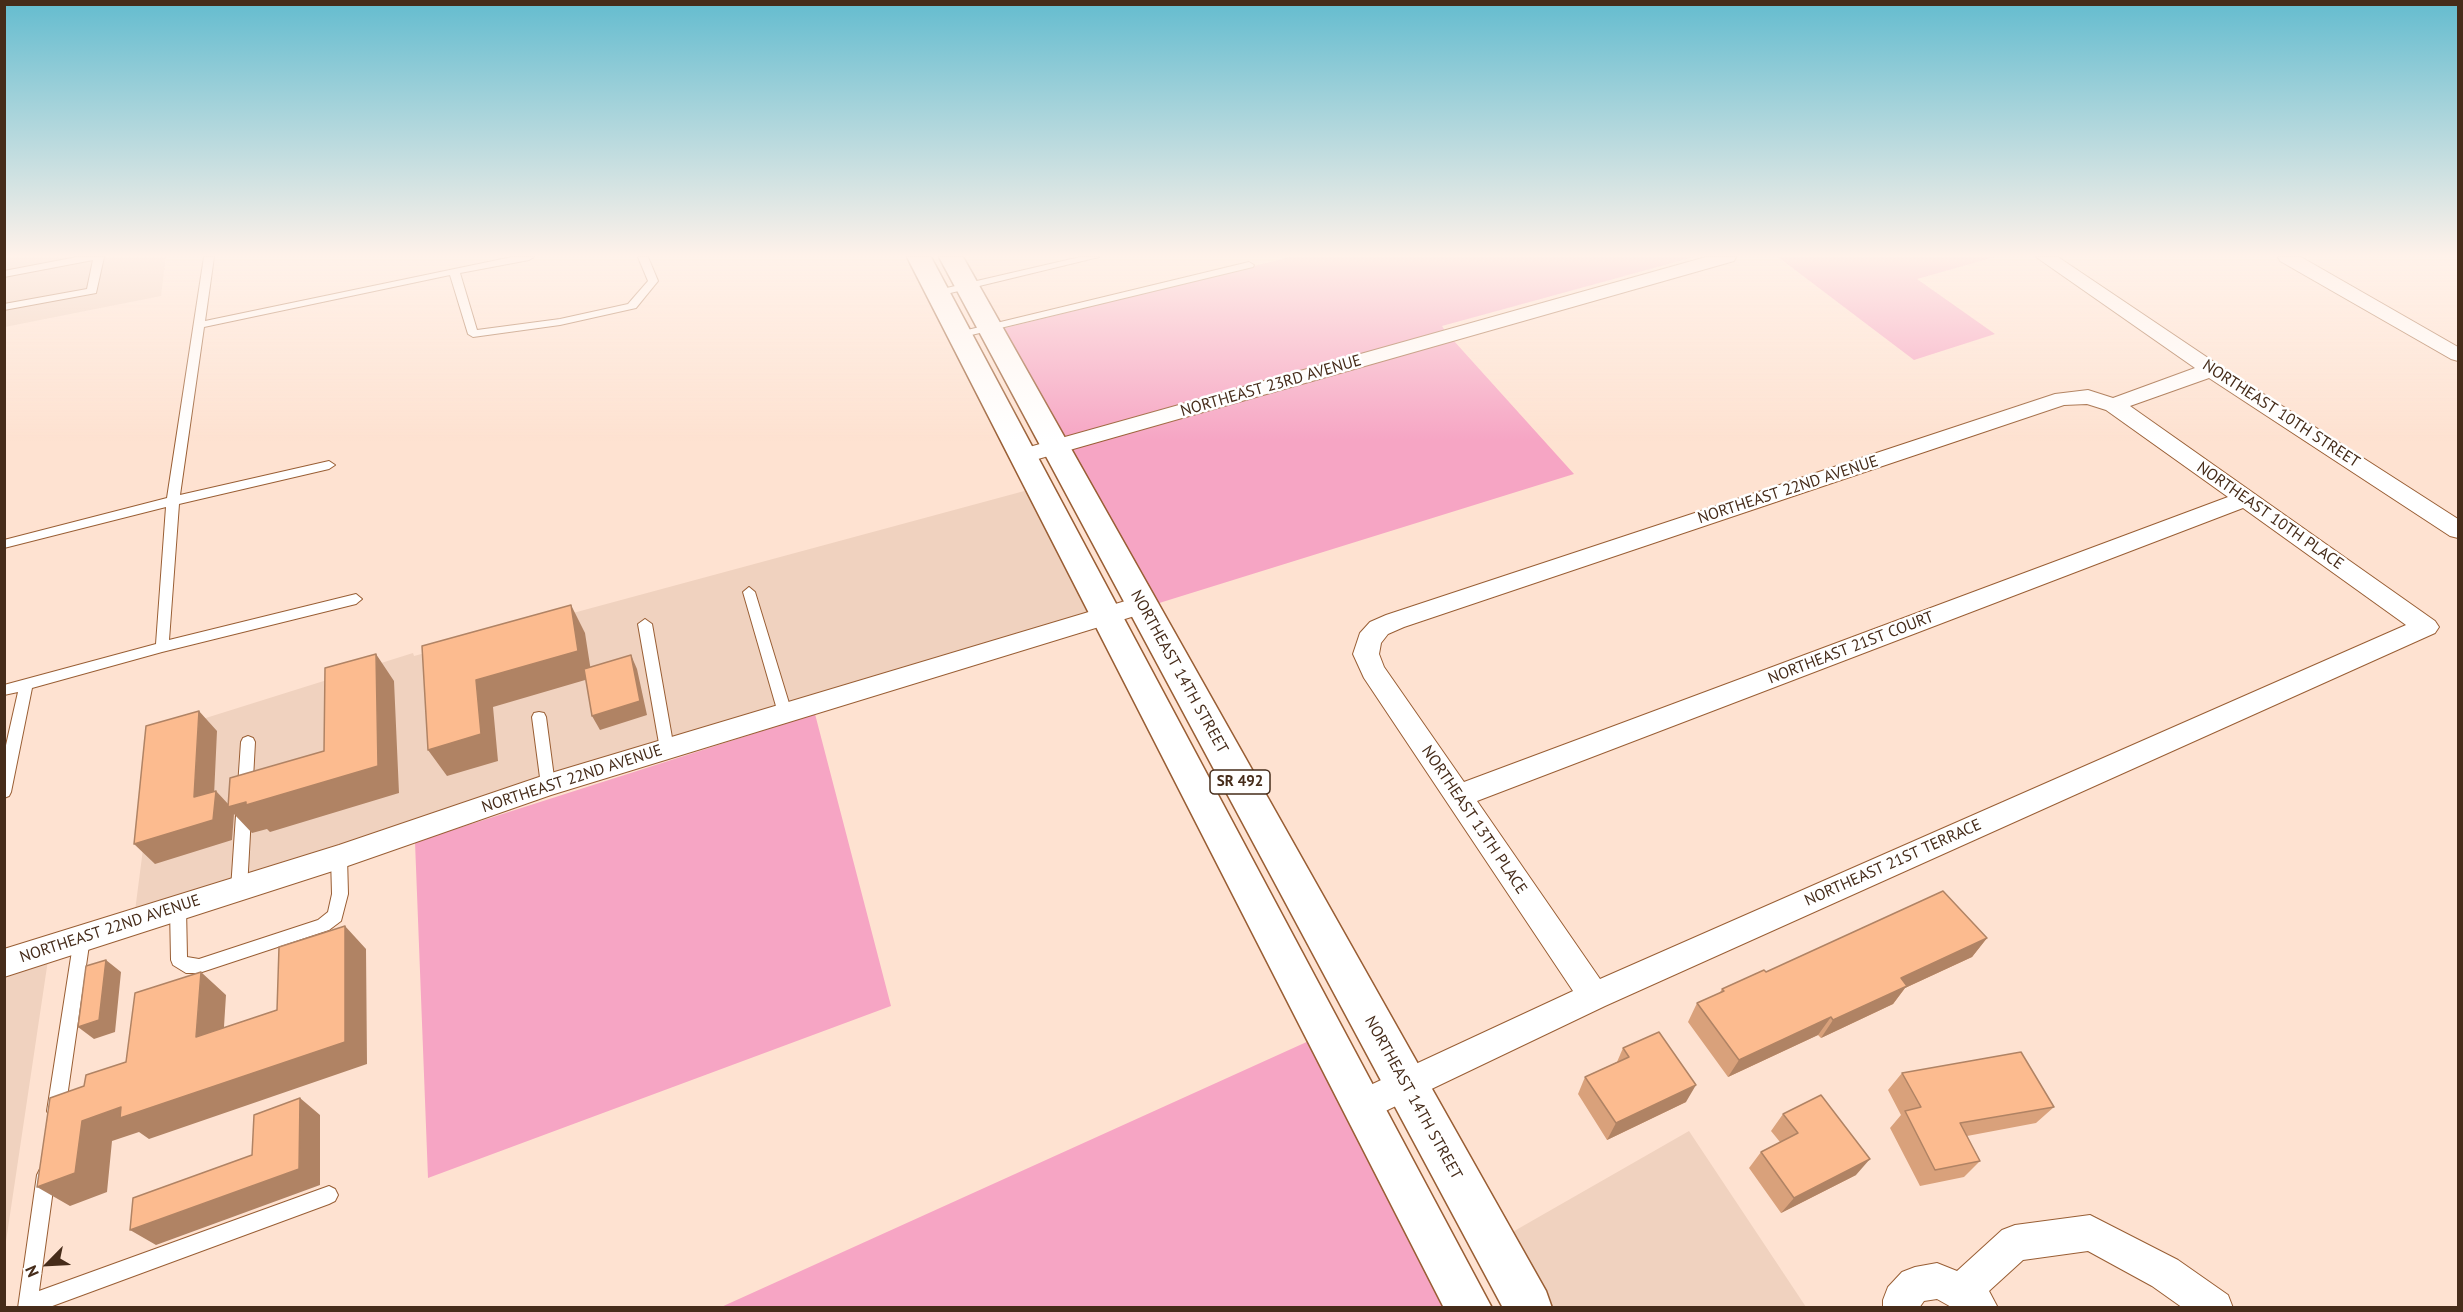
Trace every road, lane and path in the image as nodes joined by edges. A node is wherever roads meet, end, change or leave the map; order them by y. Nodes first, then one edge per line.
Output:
1 (200, 318) edge
2 (235, 318) edge
3 (468, 318) edge
4 (577, 318) edge
5 (968, 318) edge
6 (1031, 318) edge
7 (1511, 318) edge
8 (2137, 318) edge
9 (2394, 318) edge
10 (199, 326) junction
11 (974, 332) junction
12 (2458, 355) edge
13 (2213, 369) junction
14 (2114, 405) junction
15 (1039, 452) junction
16 (329, 465) dead end
17 (2245, 499) junction
18 (172, 501) junction
19 (2458, 530) edge
20 (4, 544) edge
21 (750, 591) dead end
22 (356, 599) dead end
23 (1142, 605) junction
24 (1107, 616) junction
25 (645, 624) dead end
26 (2426, 627) joint
27 (1369, 639) joint
28 (162, 647) junction
29 (27, 684) junction
30 (4, 690) edge
31 (785, 713) junction
32 (539, 717) dead end
33 (248, 742) dead end
34 (666, 749) junction
35 (548, 785) junction
36 (4, 792) edge
37 (1458, 796) junction
38 (339, 857) junction
39 (239, 889) junction
40 (178, 908) junction
41 (81, 938) junction
42 (4, 963) edge
43 (1594, 996) junction
44 (1406, 1084) junction
45 (1363, 1105) junction
46 (53, 1128) edge
47 (48, 1163) edge
48 (329, 1195) dead end
49 (1971, 1299) edge
50 (1469, 1308) edge
51 (1529, 1308) edge
52 (1900, 1308) edge
53 (2215, 1308) edge

1 - 10 lane
2 - 10 lane
3 - 4 lane
5 - 11 main road, NORTHEAST 14TH STREET / SR 492
6 - 11 lane
7 - 15 street, NORTHEAST 23RD AVENUE
8 - 13 street, NORTHEAST 10TH STREET
9 - 12 street
10 - 18 lane
11 - 15 main road, NORTHEAST 14TH STREET / SR 492
13 - 14 street
13 - 19 street, NORTHEAST 10TH STREET
14 - 17 street, NORTHEAST 10TH PLACE
14 - 27 street, NORTHEAST 22ND AVENUE
15 - 23 main road, NORTHEAST 14TH STREET / SR 492
15 - 24 main road, NORTHEAST 14TH STREET / SR 492
16 - 18 lane
17 - 26 street, NORTHEAST 10TH PLACE
17 - 37 street, NORTHEAST 21ST COURT
18 - 20 lane
18 - 28 lane
21 - 31 lane
22 - 28 lane
23 - 24 street, NORTHEAST 22ND AVENUE
23 - 44 main road, NORTHEAST 14TH STREET / SR 492
24 - 31 street, NORTHEAST 22ND AVENUE
24 - 45 main road, NORTHEAST 14TH STREET / SR 492
25 - 34 lane
26 - 43 street, NORTHEAST 21ST TERRACE
27 - 37 street, NORTHEAST 13TH PLACE
28 - 29 lane
29 - 30 lane
29 - 36 lane
31 - 34 street, NORTHEAST 22ND AVENUE
32 - 35 lane
33 - 39 lane
34 - 35 street, NORTHEAST 22ND AVENUE
35 - 38 street, NORTHEAST 22ND AVENUE
37 - 43 street, NORTHEAST 13TH PLACE
38 - 39 street, NORTHEAST 22ND AVENUE
38 - 40 lane
39 - 40 street, NORTHEAST 22ND AVENUE
40 - 41 street, NORTHEAST 22ND AVENUE
41 - 42 street, NORTHEAST 22ND AVENUE
41 - 46 lane
43 - 44 street, NORTHEAST 21ST TERRACE
44 - 45 street, NORTHEAST 21ST TERRACE
44 - 51 main road, NORTHEAST 14TH STREET / SR 492
45 - 50 main road, NORTHEAST 14TH STREET / SR 492
47 - 48 lane
49 - 52 street
49 - 53 street

